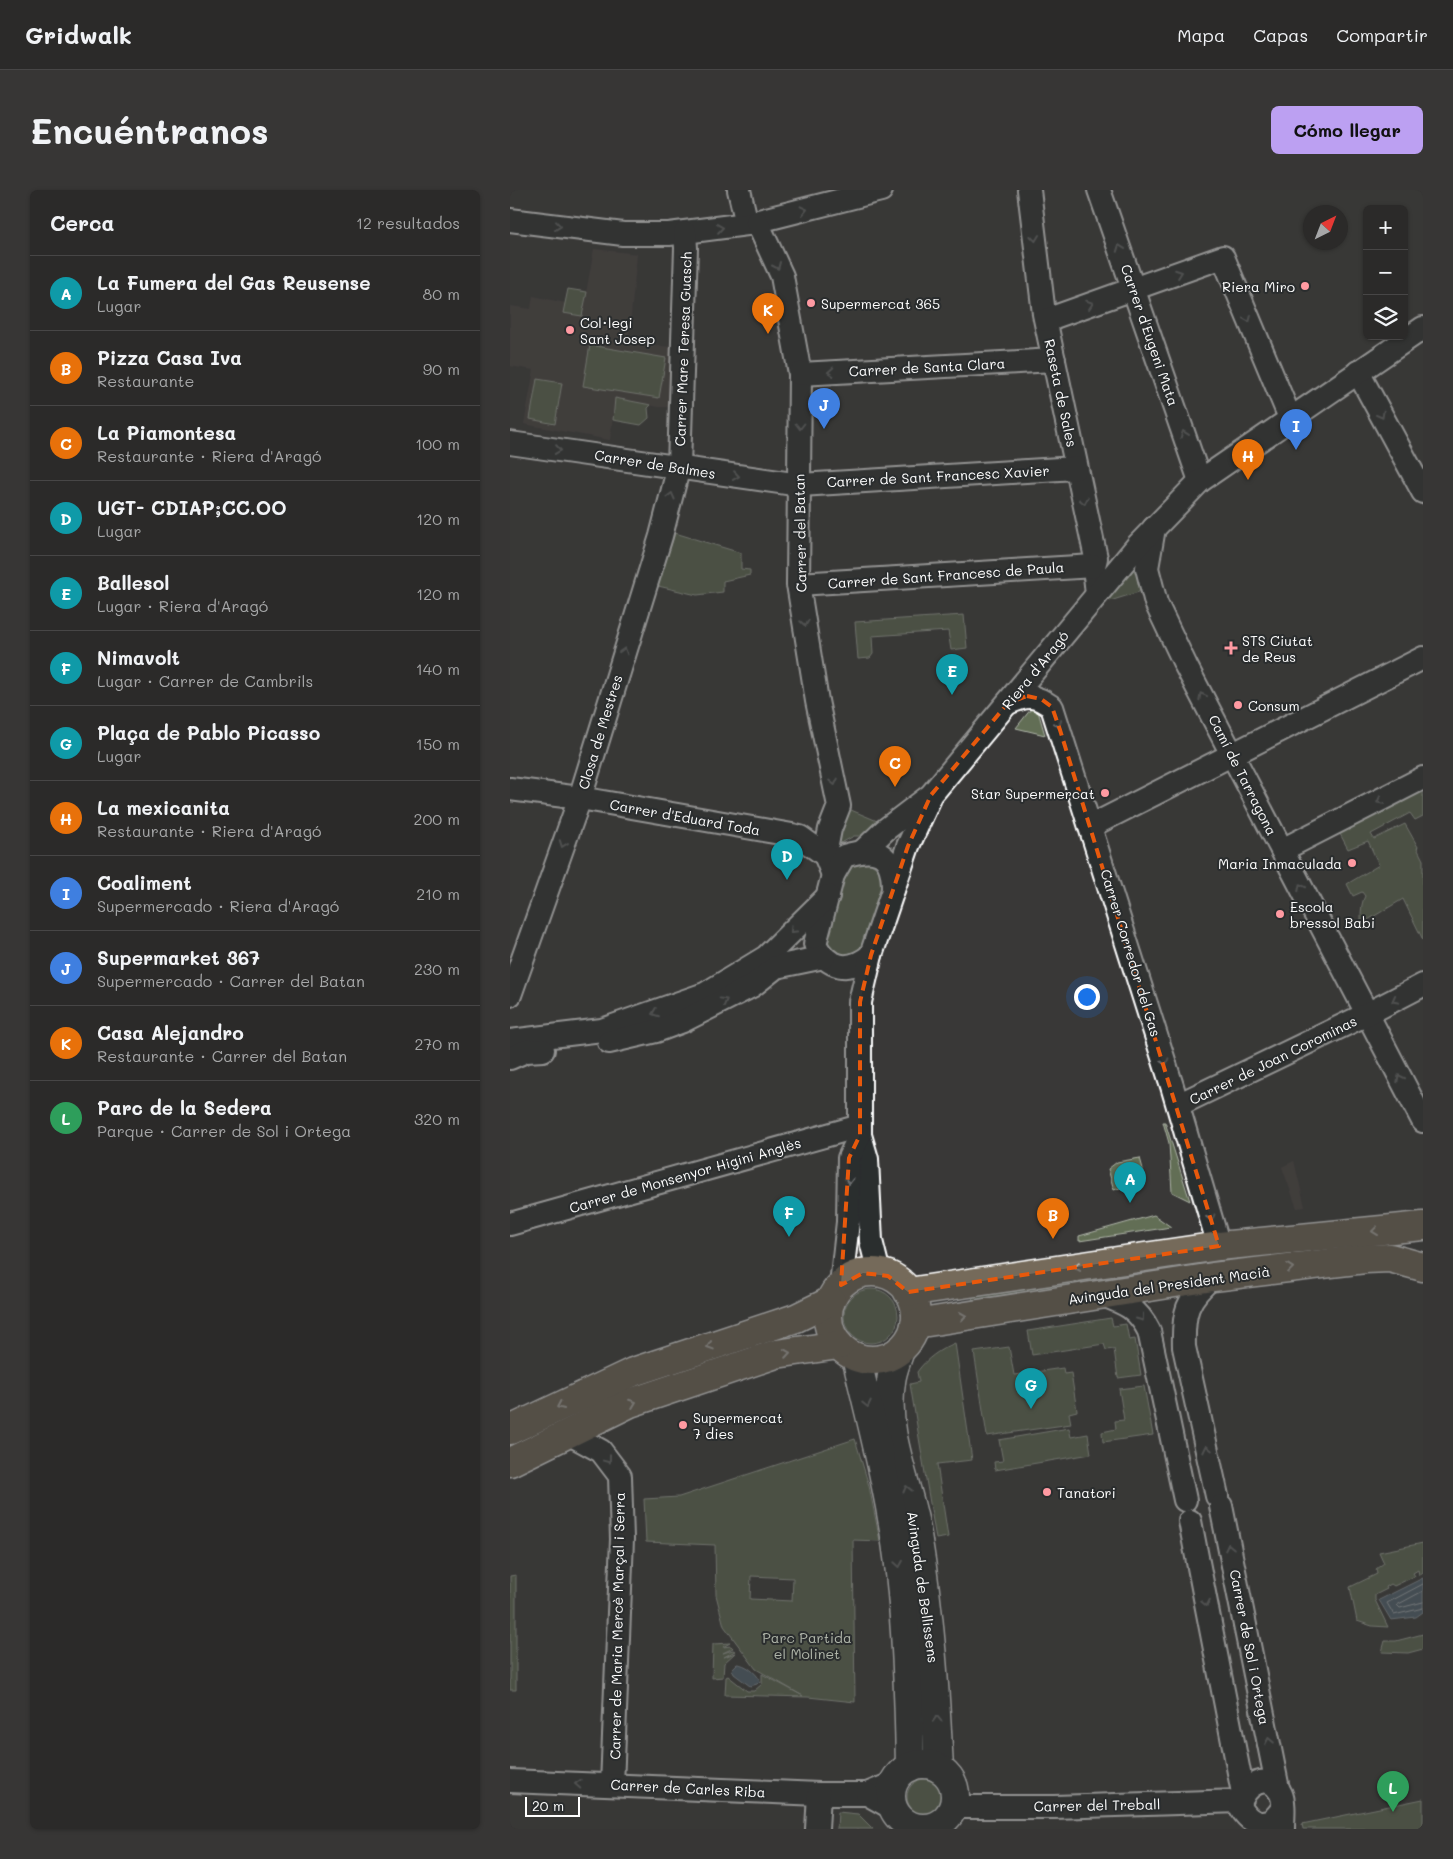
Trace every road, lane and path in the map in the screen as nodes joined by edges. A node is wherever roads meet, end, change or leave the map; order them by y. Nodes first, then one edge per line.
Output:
1 (881, 190) edge
2 (1029, 190) edge
3 (1099, 190) edge
4 (737, 191) edge
5 (510, 220) edge
6 (752, 223) junction
7 (685, 233) junction
8 (1135, 289) junction
9 (1046, 320) junction
10 (1423, 328) edge
11 (1054, 360) junction
12 (1358, 372) junction
13 (800, 374) junction
14 (1290, 418) junction
15 (510, 443) edge
16 (679, 466) junction
17 (1076, 468) junction
18 (1200, 481) junction
19 (800, 485) junction
20 (1423, 492) edge
21 (1154, 528) junction
22 (1138, 544) junction
23 (1094, 566) junction
24 (798, 584) junction
25 (1098, 594) junction
26 (1423, 658) edge
27 (1008, 703) junction
28 (1233, 755) junction
29 (1423, 778) edge
30 (510, 789) edge
31 (931, 795) junction
32 (580, 798) junction
33 (1091, 826) junction
34 (864, 850) junction
35 (1282, 850) junction
36 (829, 875) junction
37 (892, 892) junction
38 (871, 955) junction
39 (831, 961) junction
40 (1423, 985) edge
41 (510, 995) edge
42 (860, 1002) junction
43 (1367, 1014) junction
44 (510, 1041) edge
45 (510, 1058) edge
46 (1178, 1105) junction
47 (1423, 1121) edge
48 (860, 1130) junction
49 (510, 1224) edge
50 (1423, 1226) edge
51 (1219, 1246) junction
52 (1423, 1267) edge
53 (878, 1273) junction
54 (1213, 1276) junction
55 (908, 1292) junction
56 (836, 1293) junction
57 (1100, 1294) junction
58 (915, 1324) junction
59 (900, 1350) junction
60 (847, 1351) junction
61 (510, 1430) edge
62 (568, 1434) junction
63 (510, 1462) edge
64 (1219, 1501) junction
65 (1188, 1510) junction
66 (938, 1768) junction
67 (510, 1781) edge
68 (612, 1785) junction
69 (819, 1794) junction
70 (1280, 1798) junction
71 (954, 1807) junction
72 (913, 1810) edge
73 (1245, 1810) edge
74 (817, 1829) edge
75 (1283, 1829) edge

6 -> 1 street
2 -> 9 street, Raseta de Sales
8 -> 3 street, Carrer d'Eugeni Mata
4 - 6 street, Carrer del Batan
5 -> 7 street
7 -> 6 street
6 -> 13 street, Carrer del Batan
7 - 16 street, Carrer Mare Teresa Guasch
9 -> 8 street
8 -> 14 street
18 -> 8 street, Carrer d'Eugeni Mata
9 - 11 street, Raseta de Sales
10 - 12 street, Riera d'Aragó
11 -> 13 street, Carrer de Santa Clara
11 - 17 street, Raseta de Sales
12 - 14 street, Riera d'Aragó
12 -> 20 street
13 -> 19 street, Carrer del Batan
14 - 18 street, Riera d'Aragó
15 -> 16 street, Carrer de Balmes
16 -> 19 street, Carrer de Balmes
32 -> 16 street, Closa de Mestres
17 - 19 street, Carrer de Sant Francesc Xavier
17 -> 23 street, Raseta de Sales
18 - 21 street, Riera d'Aragó
19 - 24 street, Carrer del Batan
21 - 22 street, Riera d'Aragó
28 -> 21 street, Camí de Tarragona
22 - 23 street, Riera d'Aragó
22 - 25 street, Riera d'Aragó
23 - 24 street, Carrer de Sant Francesc de Paula
23 - 25 street, Raseta de Sales
24 -> 36 street, Carrer del Batan
25 - 27 street, Riera d'Aragó
26 - 28 street
27 - 31 street, Riera d'Aragó
27 -> 33 street, Carrer Corredor del Gas
28 - 33 street
28 - 35 street, Camí de Tarragona
29 -> 35 street
30 - 32 street, Carrer d'Eduard Toda
31 - 34 street, Riera d'Aragó
31 - 37 street, Riera d'Aragó
32 - 36 street, Carrer d'Eduard Toda
32 -> 41 street, Closa de Mestres
33 -> 46 street, Carrer Corredor del Gas
34 - 36 street
34 - 37 street
43 -> 35 street, Camí de Tarragona
36 - 39 street, Carrer del Batan
36 -> 44 street
37 - 38 street, Riera d'Aragó
38 - 39 street
38 - 42 street, Riera d'Aragó
39 - 42 street, Carrer del Batan
45 -> 39 street
40 -> 43 street, Carrer de Joan Corominas
42 - 48 street, Riera d'Aragó
43 - 46 street, Carrer de Joan Corominas
47 -> 43 street, Camí de Tarragona
46 -> 51 street, Carrer Corredor del Gas
48 - 49 street, Carrer de Monsenyor Higini Anglès
48 - 53 street
48 -> 56 street
50 -> 51 main road
51 -> 55 main road
54 -> 52 main road, Avinguda del President Macià
53 - 55 main road
53 - 56 main road
54 - 57 main road, Avinguda del President Macià
64 -> 54 street, Carrer de Sol i Ortega
55 - 58 main road
56 - 60 main road
56 -> 61 main road
58 -> 57 main road, Avinguda del President Macià
57 -> 65 street
58 - 59 main road
59 - 60 main road
66 -> 59 main road, Avinguda de Bellissens
62 -> 60 main road
60 -> 72 main road, Avinguda de Bellissens
62 - 63 main road
62 -> 68 street, Carrer de Maria Mercè Marçal i Serra
64 - 65 street
64 - 65 street
70 -> 64 street, Carrer de Sol i Ortega
65 -> 73 street
66 - 71 main road
66 - 72 main road
68 -> 67 street, Carrer de Carles Riba
68 - 69 street, Carrer de Carles Riba
69 - 72 street, Carrer de Carles Riba
69 - 74 street
70 - 73 street
70 - 73 street
70 - 75 street, Carrer de Sol i Ortega
71 - 72 main road
71 - 73 street, Carrer del Treball

